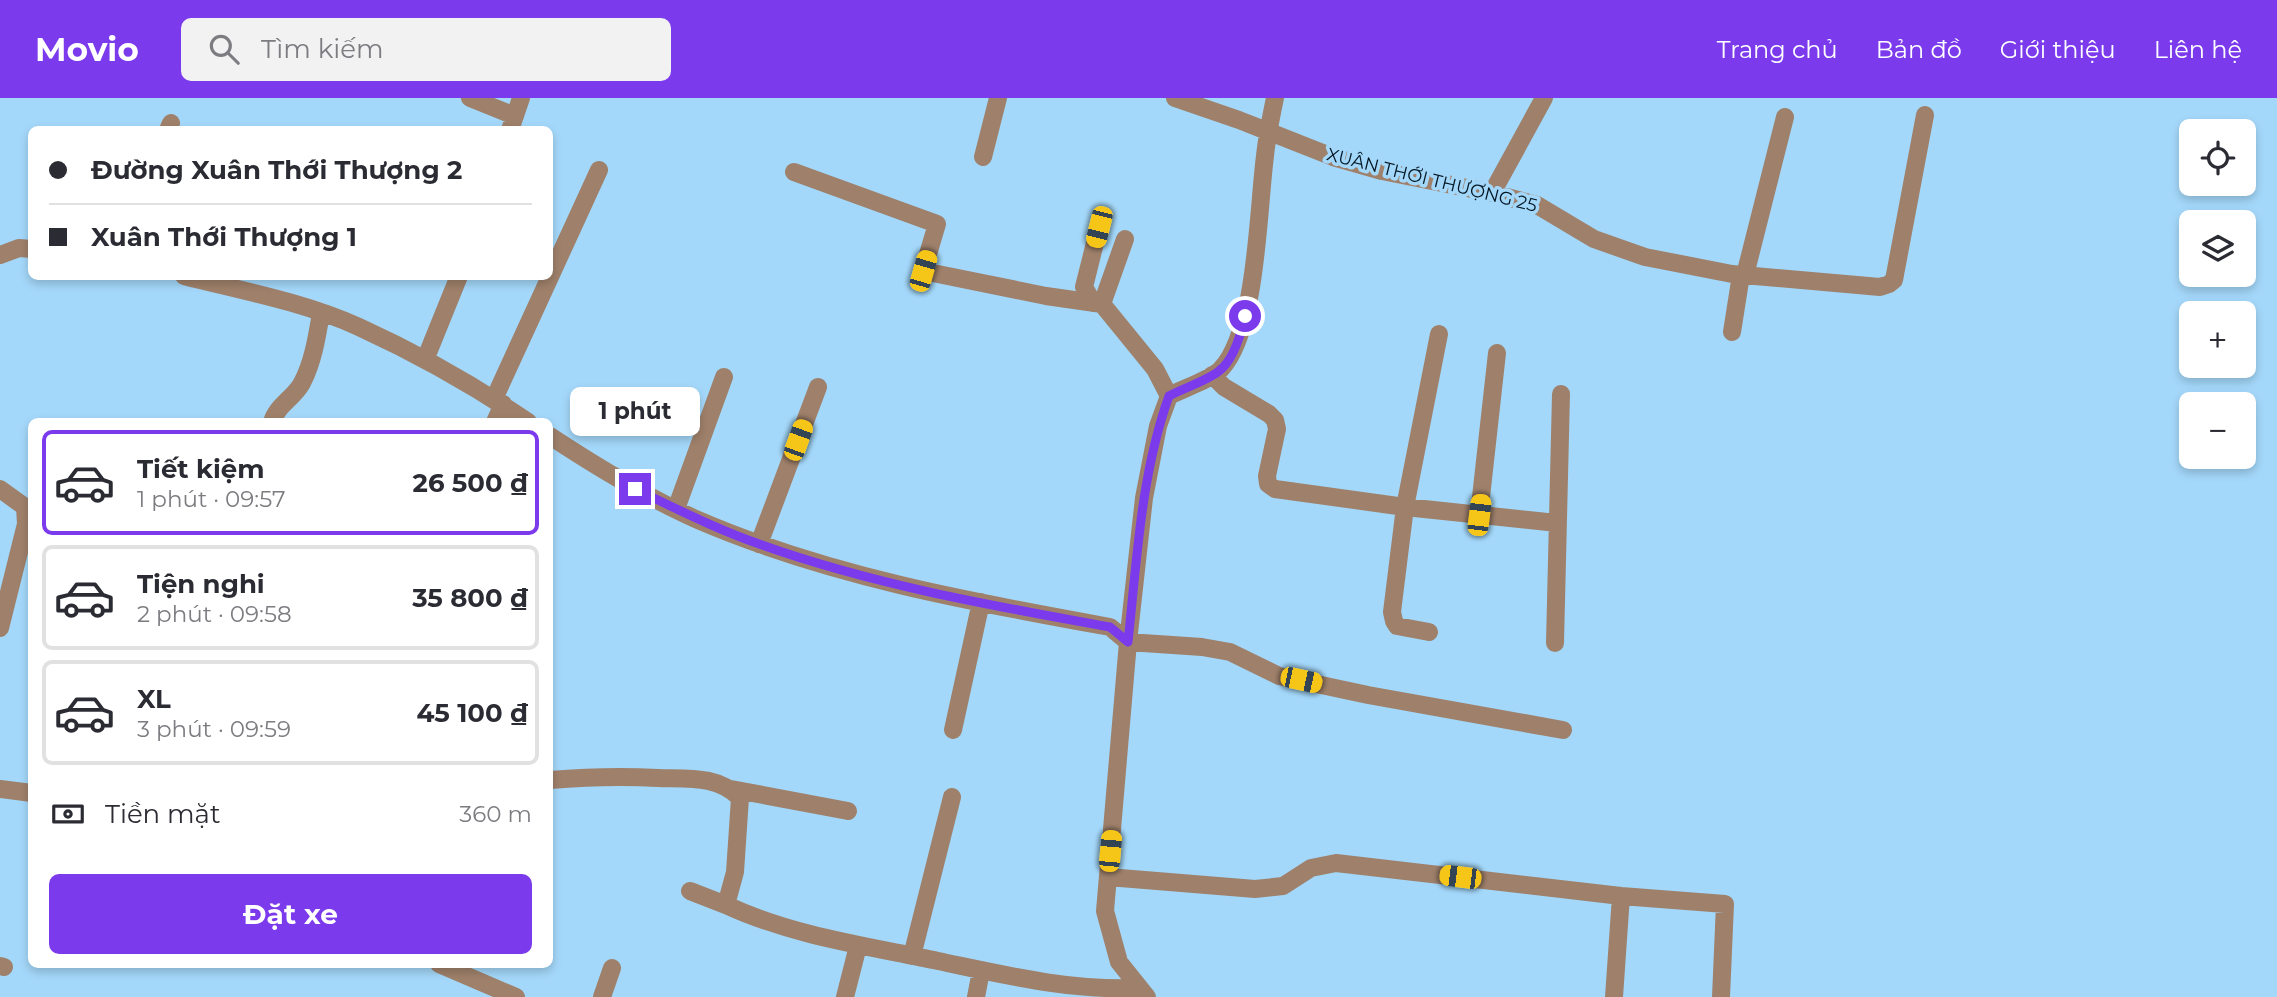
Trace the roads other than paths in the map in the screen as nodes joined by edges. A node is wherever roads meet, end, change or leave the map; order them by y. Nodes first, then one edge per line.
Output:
1 (470, 98) edge
2 (521, 98) edge
3 (998, 98) edge
4 (1175, 98) edge
5 (1275, 98) edge
6 (1544, 98) edge
7 (1925, 115) dead end
8 (1785, 117) dead end
9 (512, 123) edge
10 (1268, 132) junction
11 (983, 157) dead end
12 (599, 170) dead end
13 (794, 172) dead end
14 (1492, 193) junction
15 (1099, 227) dead end
16 (1125, 239) dead end
17 (28, 249) edge
18 (0, 254) edge
19 (1743, 275) junction
20 (553, 276) edge
21 (201, 280) edge
22 (457, 280) edge
23 (551, 280) edge
24 (1097, 304) junction
25 (321, 313) junction
26 (1732, 332) dead end
27 (1439, 334) dead end
28 (1497, 353) dead end
29 (425, 360) junction
30 (1212, 375) junction
31 (724, 377) dead end
32 (818, 387) dead end
33 (1561, 394) dead end
34 (1169, 396) junction
35 (498, 402) junction
36 (273, 418) edge
37 (496, 418) edge
38 (522, 418) edge
39 (553, 438) edge
40 (0, 488) edge
41 (1405, 507) junction
42 (676, 509) junction
43 (1479, 515) junction
44 (1557, 523) junction
45 (759, 544) junction
46 (981, 602) junction
47 (0, 628) edge
48 (1429, 632) dead end
49 (1128, 642) junction
50 (1555, 643) dead end
51 (953, 730) dead end
52 (1563, 730) dead end
53 (553, 780) edge
54 (0, 789) edge
55 (731, 789) junction
56 (28, 792) edge
57 (952, 797) dead end
58 (848, 811) dead end
59 (1108, 877) junction
60 (690, 891) dead end
61 (1621, 896) junction
62 (726, 905) junction
63 (858, 946) junction
64 (912, 956) junction
65 (448, 968) edge
66 (612, 968) dead end
67 (981, 971) junction
68 (1143, 992) edge
69 (516, 997) edge
70 (602, 997) edge
71 (845, 997) edge
72 (976, 997) edge
73 (1614, 997) edge
74 (1721, 997) edge

1 - 9 street
2 - 9 street
3 - 11 street
4 - 10 street, XUÂN THỚI THƯỢNG 25
5 - 10 street
6 - 14 street
7 - 19 street, XUÂN THỚI THƯỢNG 25
8 - 19 street
10 - 14 street, XUÂN THỚI THƯỢNG 25
10 - 30 street
12 - 20 street
13 - 24 street
14 - 19 street, XUÂN THỚI THƯỢNG 25
15 - 24 street
16 - 24 street
17 - 18 street
19 - 26 street
21 - 25 street
22 - 29 street
23 - 35 street
24 - 34 street
25 - 29 street
25 - 36 street
27 - 41 street
28 - 43 street
29 - 35 street
30 - 34 street
30 - 41 street
31 - 42 street
32 - 45 street
33 - 44 street
34 - 49 street
35 - 37 street
35 - 38 street
39 - 42 street
40 - 47 street
41 - 43 street
41 - 48 street
42 - 45 street
43 - 44 street
44 - 50 street
45 - 46 street
46 - 49 street
46 - 51 street
49 - 52 street
49 - 59 street
53 - 55 street
54 - 56 street
55 - 58 street
55 - 62 street
57 - 64 street
59 - 61 street
59 - 68 street
60 - 62 street
61 - 73 street
61 - 74 street
62 - 63 street
63 - 64 street
63 - 71 street
64 - 67 street
65 - 69 street
66 - 70 street
67 - 68 street
67 - 72 street

